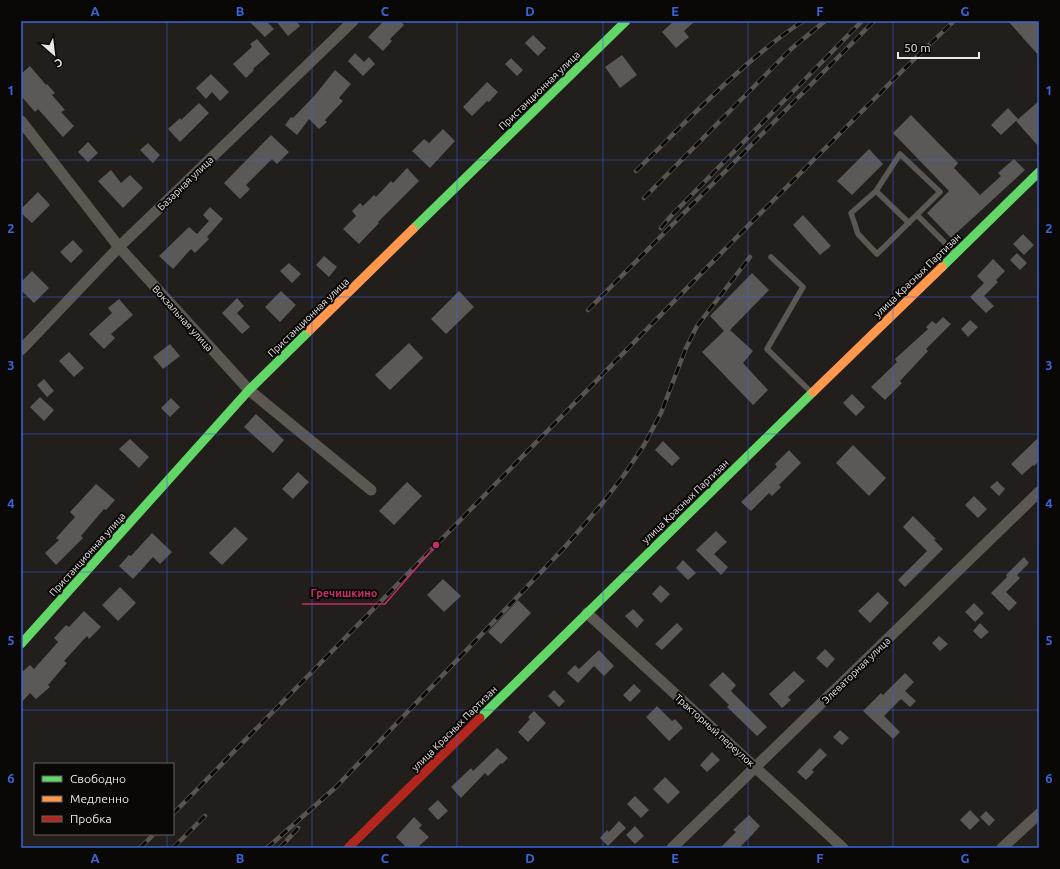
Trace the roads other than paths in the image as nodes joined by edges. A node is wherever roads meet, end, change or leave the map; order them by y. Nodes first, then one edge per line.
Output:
1 (353, 21) edge
2 (626, 21) edge
3 (21, 121) edge
4 (1036, 179) edge
5 (876, 190) junction
6 (917, 215) junction
7 (909, 223) junction
8 (119, 247) junction
9 (955, 253) junction
10 (771, 257) dead end
11 (21, 350) edge
12 (249, 390) junction
13 (812, 393) junction
14 (371, 490) dead end
15 (1039, 492) edge
16 (587, 613) junction
17 (21, 644) edge
18 (756, 767) junction
19 (1039, 814) edge
20 (348, 848) edge
21 (672, 848) edge
22 (843, 848) edge
23 (1002, 848) edge

1 - 8 street, Базарная улица
2 - 12 street, Пристанционная улица
3 - 8 street, Вокзальная улица
4 - 9 street, улица Красных Партизан
5 - 6 lane
5 - 7 lane
5 - 7 lane
6 - 7 lane
6 - 9 lane
8 - 11 street, Базарная улица
8 - 12 street, Вокзальная улица
9 - 13 street, улица Красных Партизан
10 - 13 lane
12 - 14 street, Вокзальная улица
12 - 17 street, Пристанционная улица
13 - 16 street, улица Красных Партизан
15 - 18 street, Элеваторная улица
16 - 18 street, Тракторный переулок
16 - 20 street, улица Красных Партизан
18 - 21 street, Элеваторная улица
18 - 22 street, Тракторный переулок
19 - 23 street

